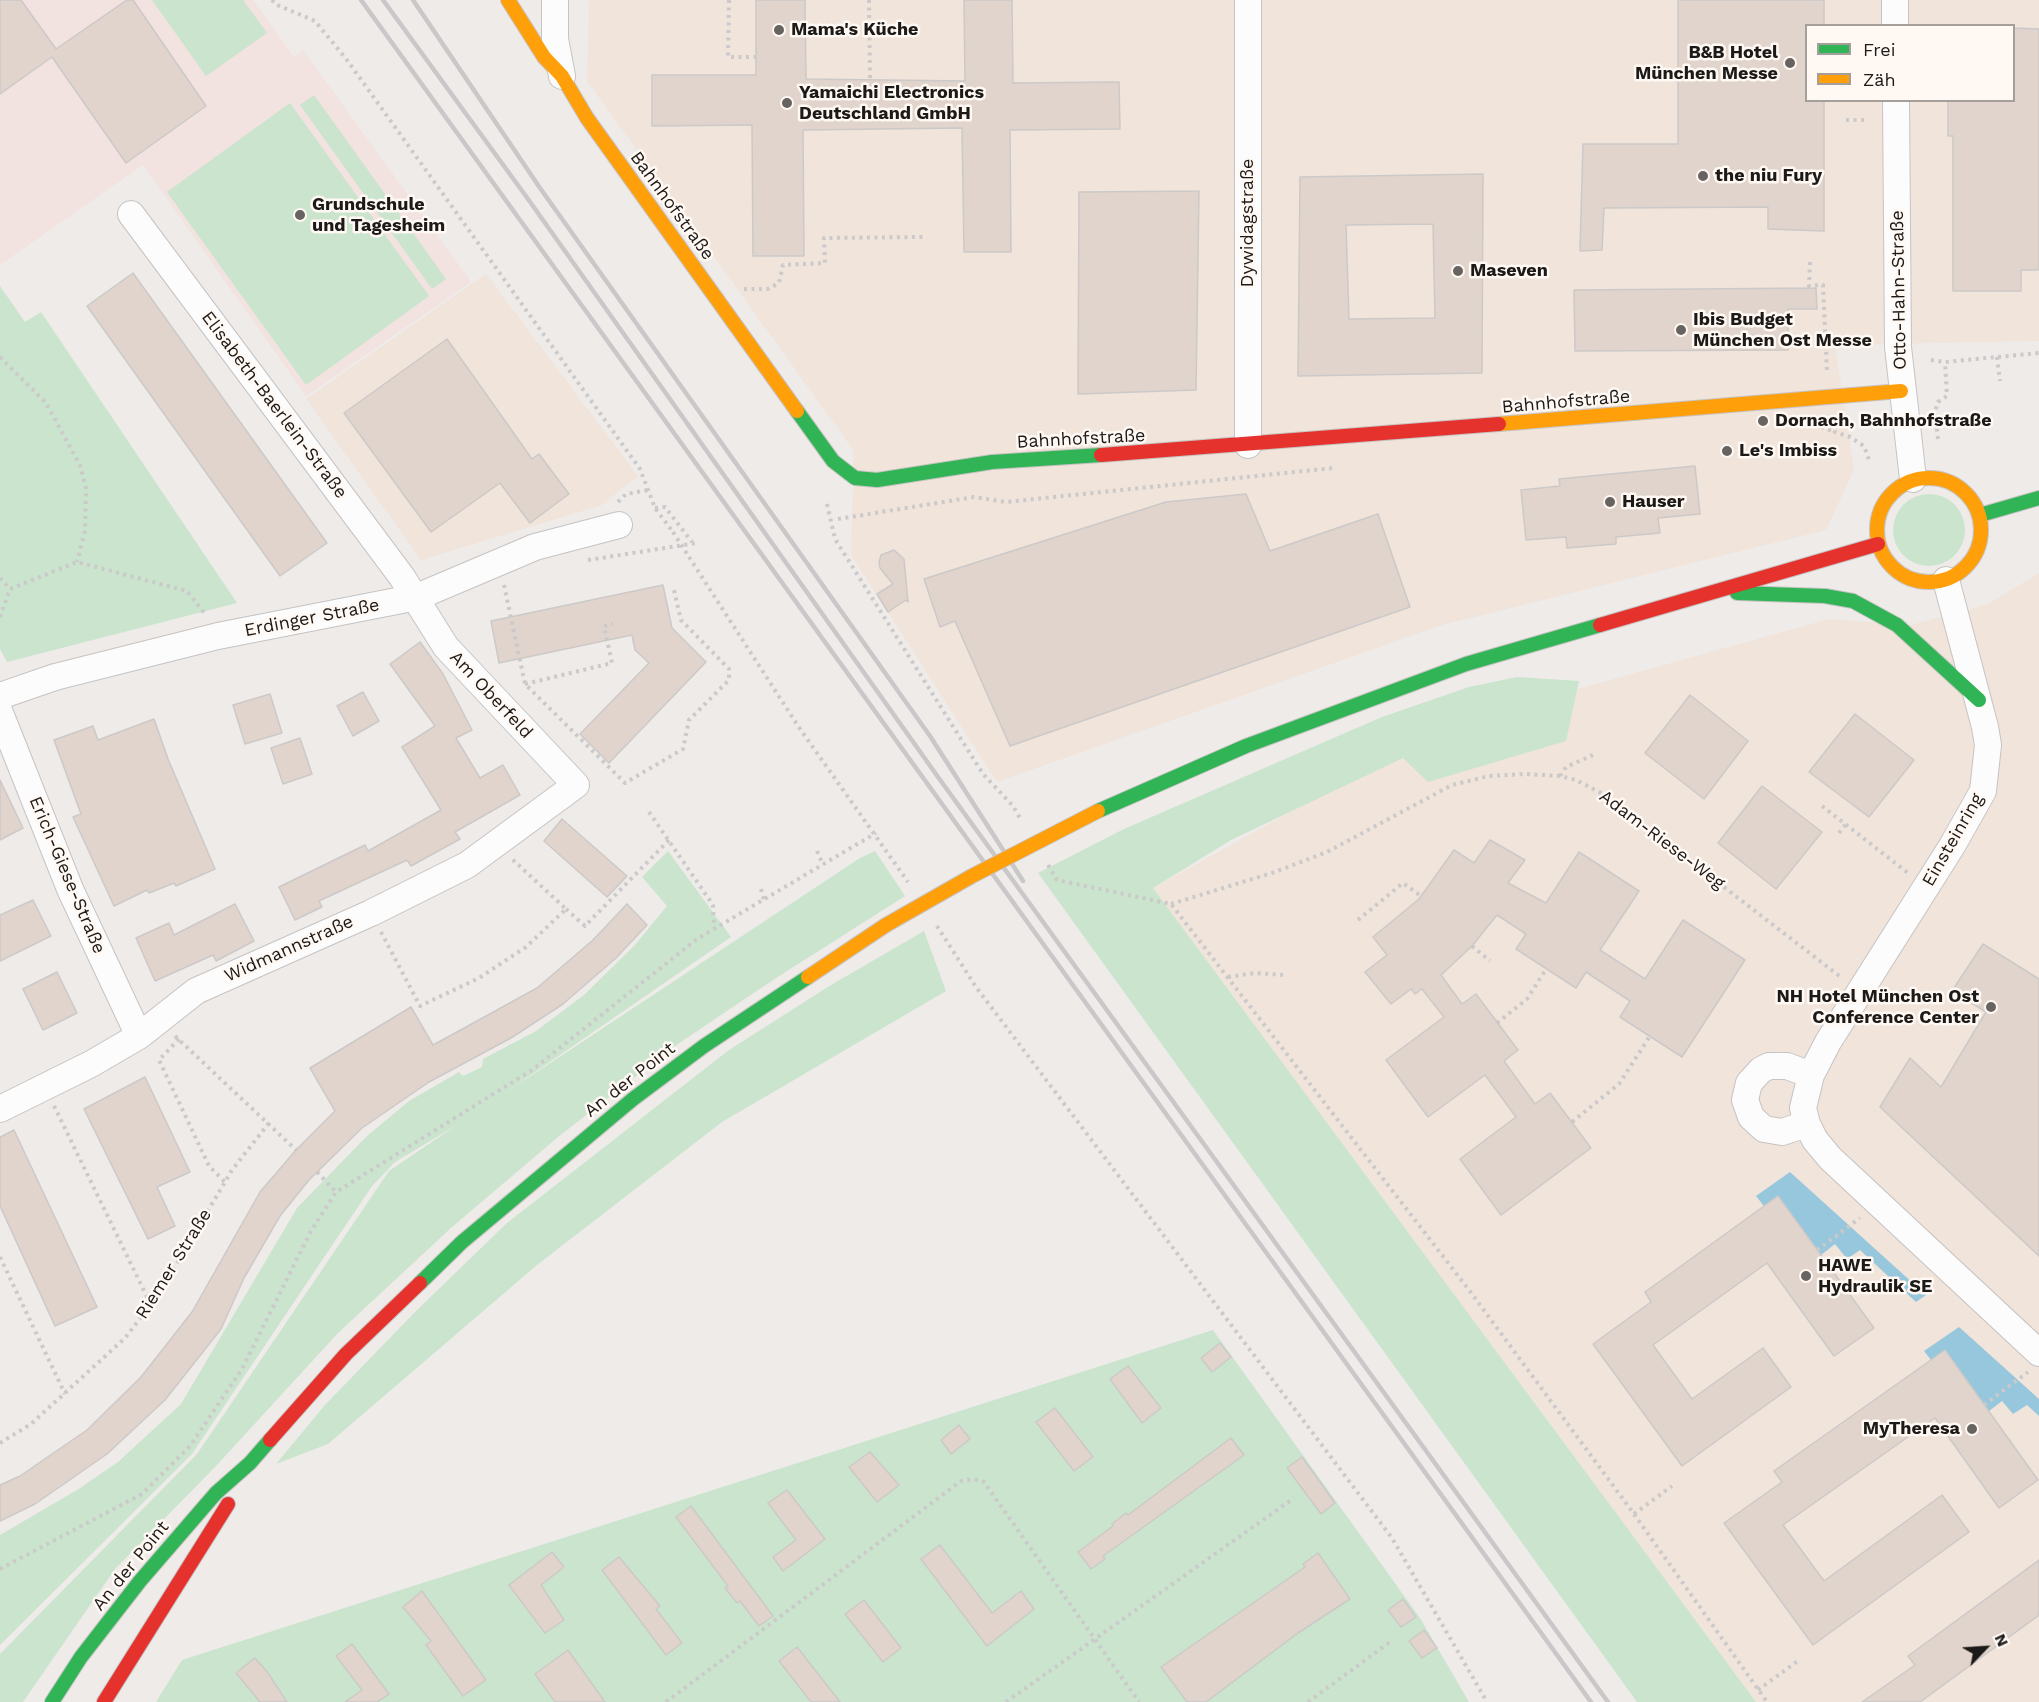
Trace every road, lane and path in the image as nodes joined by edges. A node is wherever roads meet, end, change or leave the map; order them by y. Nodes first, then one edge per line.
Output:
1 (272, 0) edge
2 (508, 0) edge
3 (555, 0) edge
4 (729, 0) edge
5 (869, 0) edge
6 (1248, 0) edge
7 (1895, 0) edge
8 (1896, 24) edge
9 (756, 57) dead end
10 (562, 76) junction
11 (870, 79) dead end
12 (1896, 102) edge
13 (1846, 120) dead end
14 (1865, 120) dead end
15 (131, 214) dead end
16 (923, 237) dead end
17 (1809, 262) dead end
18 (738, 289) dead end
19 (2039, 353) edge
20 (0, 357) edge
21 (1997, 357) junction
22 (1931, 360) dead end
23 (1945, 362) junction
24 (1827, 371) dead end
25 (2000, 381) dead end
26 (1901, 391) junction
27 (1819, 426) dead end
28 (1835, 432) dead end
29 (1938, 439) dead end
30 (1248, 446) junction
31 (1338, 468) dead end
32 (1913, 479) junction
33 (649, 490) junction
34 (2039, 498) edge
35 (826, 504) dead end
36 (655, 508) junction
37 (1980, 515) junction
38 (614, 518) joint
39 (838, 519) dead end
40 (1878, 544) junction
41 (77, 561) junction
42 (582, 561) dead end
43 (0, 578) edge
44 (503, 578) dead end
45 (1946, 580) junction
46 (673, 586) dead end
47 (10, 589) junction
48 (1712, 591) junction
49 (417, 597) junction
50 (0, 617) edge
51 (207, 617) dead end
52 (613, 624) dead end
53 (525, 684) junction
54 (0, 696) edge
55 (1979, 700) junction
56 (0, 713) edge
57 (1593, 754) dead end
58 (1560, 776) junction
59 (576, 785) joint
60 (1822, 806) dead end
61 (649, 812) dead end
62 (1024, 825) dead end
63 (1846, 825) junction
64 (876, 833) junction
65 (1839, 833) dead end
66 (669, 840) junction
67 (496, 844) junction
68 (817, 850) dead end
69 (1046, 862) dead end
70 (823, 865) junction
71 (1909, 873) dead end
72 (909, 883) dead end
73 (761, 889) dead end
74 (1421, 896) dead end
75 (764, 900) junction
76 (1171, 904) junction
77 (566, 909) junction
78 (371, 913) junction
79 (1358, 920) dead end
80 (933, 921) dead end
81 (714, 929) junction
82 (1472, 946) dead end
83 (1490, 961) dead end
84 (1546, 969) dead end
85 (1285, 975) dead end
86 (1228, 977) junction
87 (1860, 992) junction
88 (159, 1021) junction
89 (1497, 1023) dead end
90 (139, 1036) junction
91 (1650, 1036) dead end
92 (179, 1039) junction
93 (1811, 1075) junction
94 (45, 1087) junction
95 (0, 1109) edge
96 (1572, 1122) dead end
97 (269, 1123) junction
98 (1808, 1125) junction
99 (296, 1150) dead end
100 (317, 1172) dead end
101 (225, 1182) junction
102 (336, 1192) junction
103 (1861, 1217) dead end
104 (1817, 1250) dead end
105 (0, 1257) edge
106 (151, 1305) junction
107 (2034, 1362) edge
108 (65, 1394) junction
109 (1984, 1405) dead end
110 (0, 1443) edge
111 (250, 1463) junction
112 (1672, 1486) dead end
113 (1294, 1498) dead end
114 (1634, 1514) junction
115 (194, 1555) junction
116 (0, 1569) edge
117 (133, 1628) dead end
118 (1096, 1640) junction
119 (1390, 1642) dead end
120 (1799, 1660) dead end
121 (1758, 1690) junction
122 (52, 1702) edge
123 (104, 1702) edge
124 (666, 1702) edge
125 (1006, 1702) edge
126 (1138, 1702) edge
127 (1308, 1702) edge
128 (1487, 1702) edge
129 (1767, 1702) edge

1 - 33 path
2 - 10 street, Bahnhofstraße
3 - 10 street
4 - 9 path
5 - 11 path
6 - 30 street, Dywidagstraße
7 - 8 street
10 - 30 street, Bahnhofstraße
12 - 26 street, Otto-Hahn-Straße
13 - 14 path
15 - 49 street, Elisabeth-Baerlein-Straße
16 - 18 path
17 - 24 path
19 - 21 path
20 - 41 path
21 - 23 path
21 - 25 path
22 - 23 path
23 - 29 path
26 - 30 street, Bahnhofstraße
26 - 32 street, Otto-Hahn-Straße
27 - 28 path
31 - 39 path
32 - 37 street
32 - 40 street
33 - 36 path
33 - 38 path
34 - 37 street
35 - 62 path
36 - 42 path
36 - 64 path, bridge
37 - 45 street
38 - 49 street, Erdinger Straße
40 - 45 street
40 - 48 street, An der Point
41 - 47 path
41 - 51 path
43 - 47 path
44 - 53 path
45 - 55 street, Einsteinring
46 - 53 path
47 - 50 path
48 - 55 street
48 - 111 street, An der Point, bridge
49 - 54 street, Erdinger Straße
49 - 59 street, Am Oberfeld
52 - 53 path
55 - 87 street, Einsteinring
56 - 90 street, Erich-Giese-Straße
57 - 58 path
58 - 76 path, Adam-Riese-Weg
58 - 87 path, Adam-Riese-Weg
59 - 67 street, Widmannstraße
60 - 63 path
61 - 66 path
63 - 65 path
63 - 71 path
64 - 70 path
64 - 72 path
66 - 77 path
66 - 81 path
67 - 77 path
67 - 78 street, Widmannstraße
68 - 70 path
69 - 76 path
70 - 75 path
73 - 75 path
74 - 79 path
75 - 81 path
76 - 86 path
77 - 78 path
78 - 88 street, Widmannstraße
80 - 128 path
81 - 102 path
82 - 83 path
84 - 89 path
85 - 86 path
86 - 114 path
87 - 93 street, Einsteinring
88 - 90 street, Widmannstraße
88 - 92 path
90 - 94 street, Widmannstraße
91 - 96 path
92 - 97 path
92 - 101 path
93 - 98 street, Einsteinring
93 - 98 street
94 - 95 street, Widmannstraße
94 - 106 path
97 - 99 path
97 - 101 path, Riemer Straße
98 - 107 street, Einsteinring
100 - 102 path
101 - 106 path, Riemer Straße
102 - 116 path
103 - 104 path
105 - 108 path
106 - 108 path, Riemer Straße
107 - 109 path
108 - 110 path, Riemer Straße
111 - 115 street, An der Point
111 - 122 street, An der Point
112 - 114 path
113 - 118 path
114 - 121 path
115 - 117 street, An der Point
115 - 123 street, An der Point
118 - 124 path
118 - 125 path
118 - 126 path
119 - 127 path
120 - 121 path
121 - 129 path

